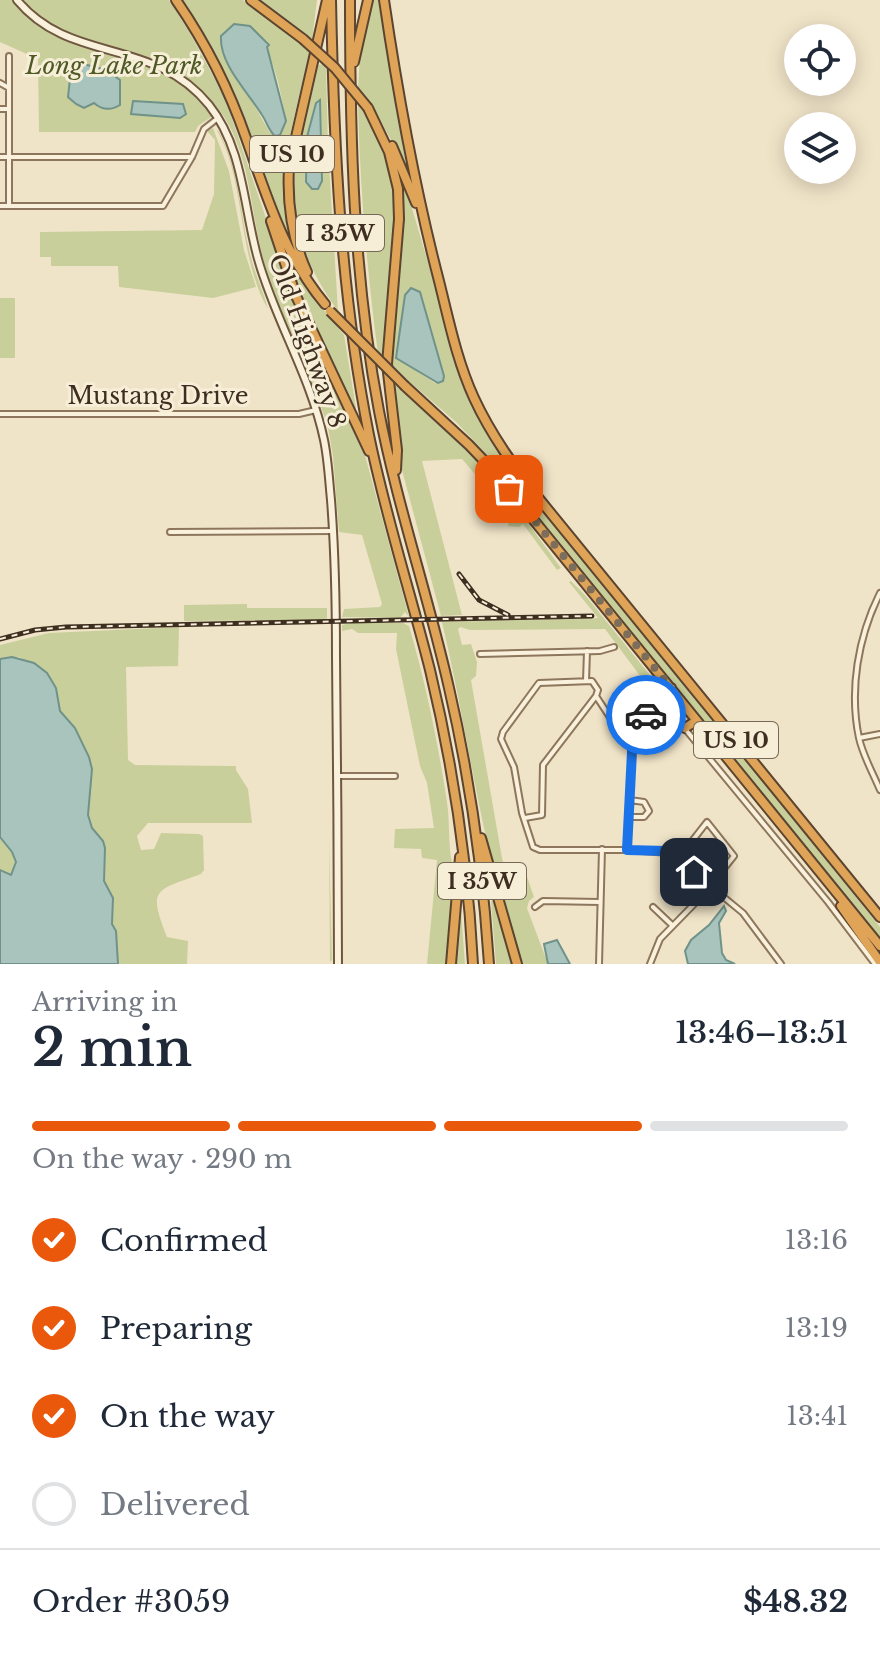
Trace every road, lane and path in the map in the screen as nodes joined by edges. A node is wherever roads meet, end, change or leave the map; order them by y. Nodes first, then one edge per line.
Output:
1 (17, 0) edge
2 (176, 0) edge
3 (251, 0) edge
4 (329, 0) edge
5 (350, 0) edge
6 (368, 0) edge
7 (384, 0) edge
8 (9, 56) dead end
9 (0, 83) edge
10 (350, 86) junction
11 (9, 88) junction
12 (368, 108) junction
13 (0, 109) edge
14 (9, 109) junction
15 (218, 118) junction
16 (0, 157) edge
17 (9, 157) junction
18 (192, 157) junction
19 (258, 174) junction
20 (0, 206) edge
21 (9, 206) junction
22 (428, 237) junction
23 (328, 307) junction
24 (316, 410) junction
25 (0, 414) edge
26 (375, 464) junction
27 (395, 483) junction
28 (333, 531) junction
29 (170, 532) dead end
30 (880, 593) edge
31 (614, 647) dead end
32 (587, 651) junction
33 (480, 654) dead end
34 (586, 681) junction
35 (670, 686) junction
36 (596, 696) junction
37 (664, 707) junction
38 (696, 721) junction
39 (685, 728) junction
40 (633, 732) junction
41 (880, 734) edge
42 (859, 738) junction
43 (337, 776) junction
44 (395, 776) dead end
45 (470, 790) junction
46 (880, 790) edge
47 (630, 800) junction
48 (629, 817) junction
49 (525, 818) junction
50 (462, 849) junction
51 (602, 849) junction
52 (627, 850) junction
53 (678, 859) junction
54 (813, 865) junction
55 (710, 886) junction
56 (600, 902) junction
57 (535, 907) dead end
58 (653, 907) dead end
59 (880, 917) edge
60 (672, 925) junction
61 (880, 946) edge
62 (868, 954) junction
63 (862, 959) dead end
64 (878, 963) edge
65 (338, 964) edge
66 (451, 964) edge
67 (473, 964) edge
68 (489, 964) edge
69 (517, 964) edge
70 (599, 964) edge
71 (650, 964) edge
72 (781, 964) edge

1 - 15 street, Old Highway 8
2 - 19 highway
3 - 12 highway, bridge
4 - 23 highway, US 10
4 - 26 highway, I 35W
5 - 10 highway, I 35W
6 - 10 highway
7 - 22 highway, US 10
8 - 11 street
9 - 11 street
10 - 27 highway, I 35W
11 - 14 street
12 - 22 highway
12 - 27 highway
13 - 14 street
14 - 17 street
15 - 18 street
15 - 24 street, Old Highway 8
16 - 17 street
17 - 18 street
17 - 21 street
18 - 21 street
19 - 23 highway
19 - 26 highway
20 - 21 street
22 - 59 highway, US 10
23 - 35 highway, US 10, bridge
24 - 25 street, Mustang Drive
24 - 28 street, Old Highway 8
26 - 50 highway, I 35W
27 - 45 highway, I 35W
28 - 29 street
28 - 43 street, Old Highway 8
30 - 42 street
31 - 32 street
32 - 33 street
32 - 34 street
34 - 36 street
34 - 49 street
35 - 37 highway
35 - 38 highway, US 10
36 - 40 street
36 - 49 street
37 - 39 street
37 - 40 street
38 - 39 highway
38 - 54 highway, US 10
39 - 62 street
40 - 47 street
41 - 42 street
42 - 46 street
43 - 44 street
43 - 65 street, Old Highway 8
45 - 68 highway, I 35W
45 - 69 highway
47 - 48 street
47 - 48 street
48 - 52 street
49 - 51 street
50 - 66 highway
50 - 67 highway, I 35W
51 - 52 street
51 - 56 street
52 - 53 street
53 - 55 street
53 - 55 street
54 - 61 highway, US 10
54 - 64 highway
55 - 60 street
55 - 72 street
56 - 57 street
56 - 70 street
58 - 60 street
60 - 71 street
62 - 63 street
62 - 64 street

